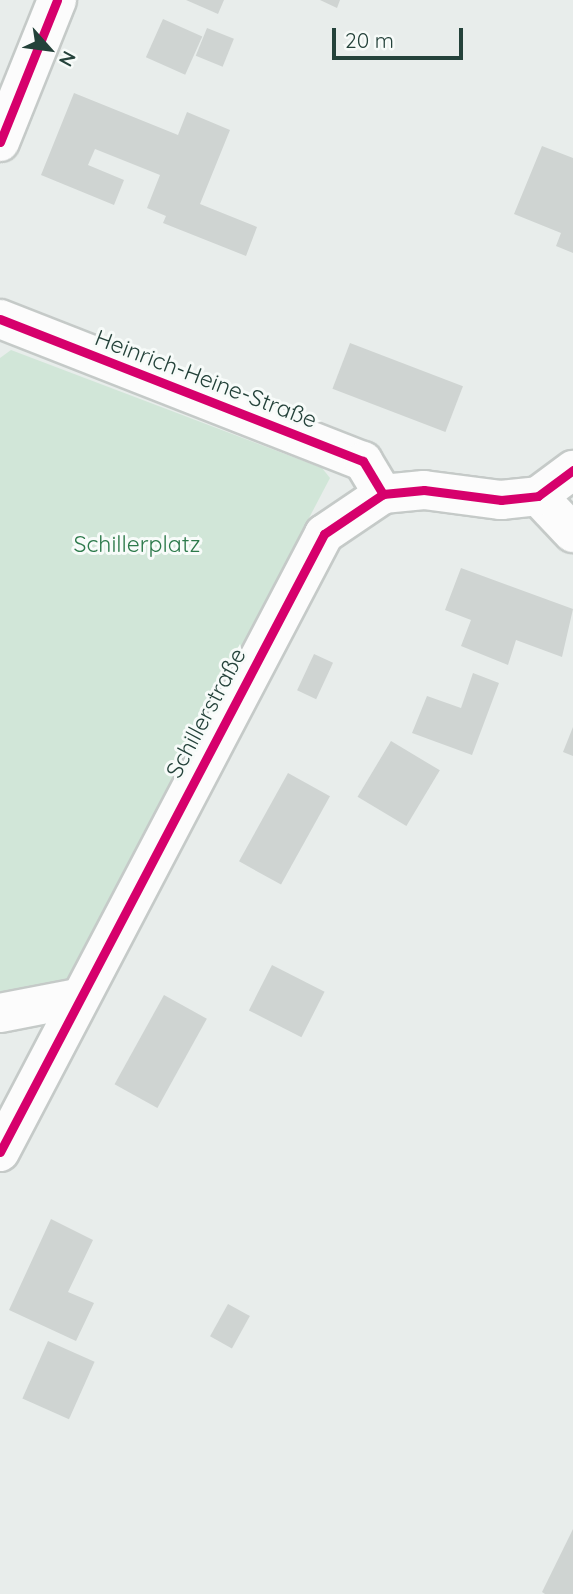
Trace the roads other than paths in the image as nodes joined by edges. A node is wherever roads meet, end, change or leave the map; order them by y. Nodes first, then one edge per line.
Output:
1 (57, 0) edge
2 (0, 142) edge
3 (0, 319) edge
4 (573, 470) edge
5 (383, 494) junction
6 (538, 496) junction
7 (573, 533) edge
8 (77, 998) junction
9 (0, 1013) edge
10 (0, 1152) edge

1 - 2 street
3 - 5 street, Heinrich-Heine-Straße
4 - 6 street
5 - 6 street, Schillerstraße
5 - 8 street, Schillerstraße
6 - 7 street
8 - 9 street
8 - 10 street, Schillerstraße

